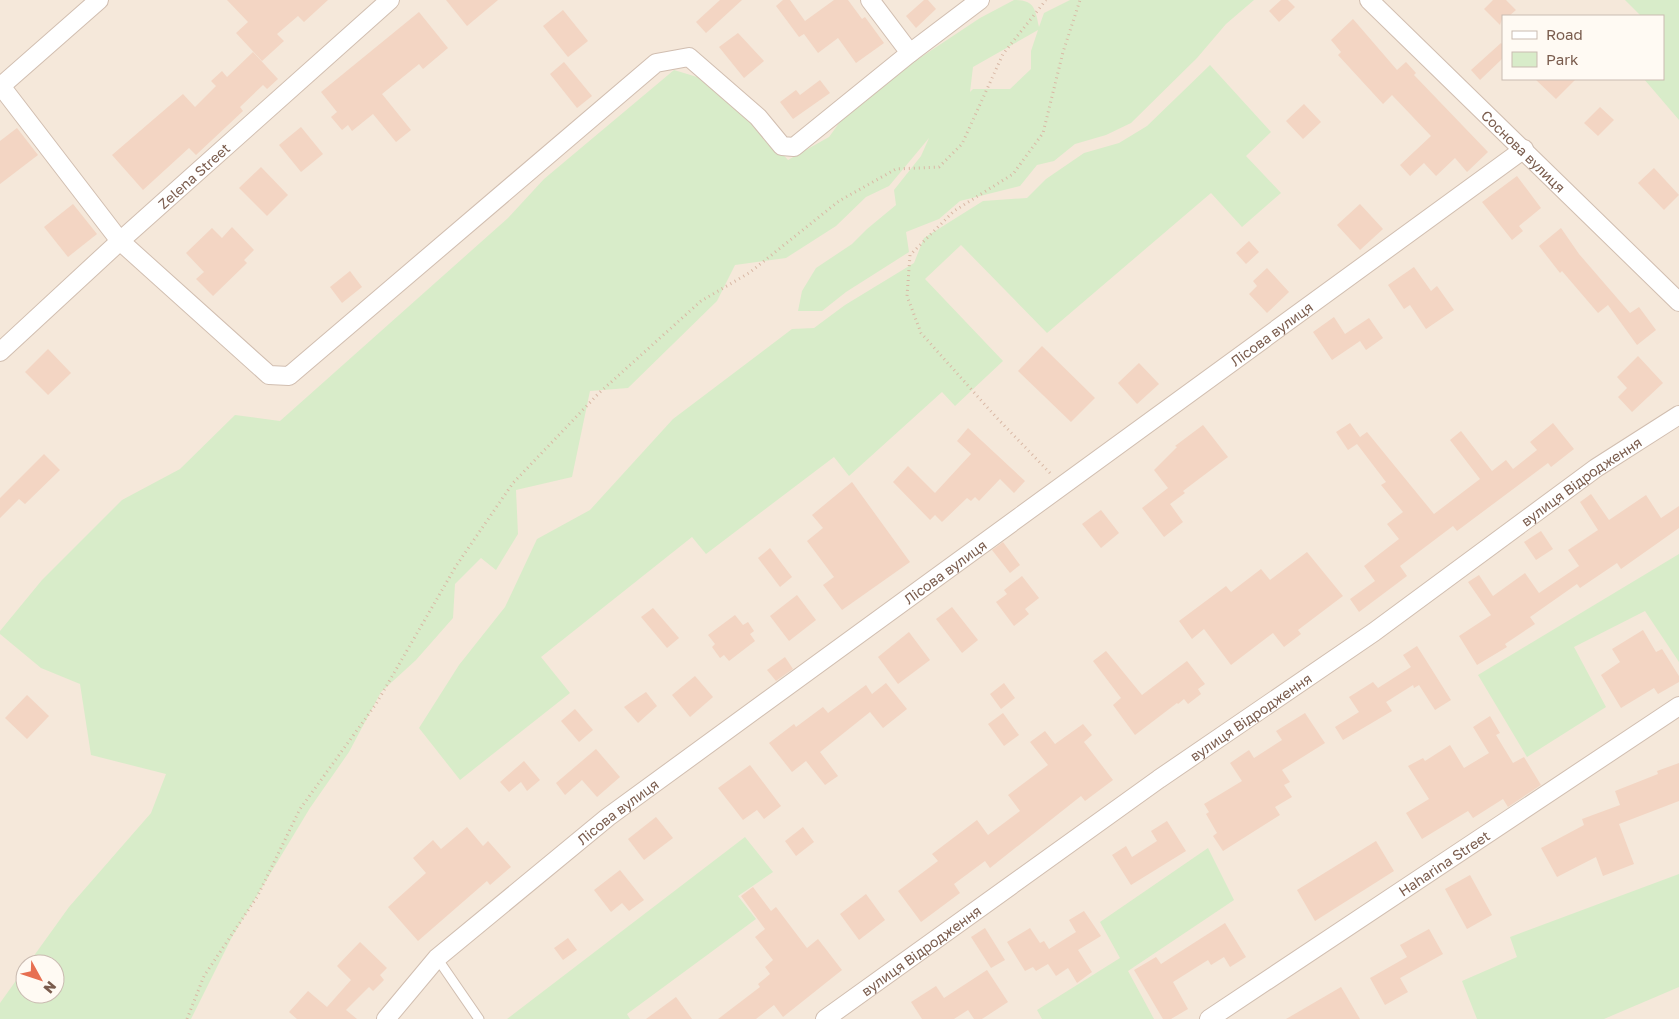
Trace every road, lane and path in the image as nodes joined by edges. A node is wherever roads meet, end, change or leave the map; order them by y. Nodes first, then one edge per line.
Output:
1 (99, 0) edge
2 (390, 0) edge
3 (870, 0) edge
4 (980, 0) edge
5 (1046, 0) edge
6 (1080, 0) edge
7 (1369, 0) edge
8 (910, 53) junction
9 (1, 87) edge
10 (1524, 149) junction
11 (120, 241) junction
12 (1679, 302) edge
13 (0, 352) edge
14 (1679, 415) edge
15 (1063, 486) junction
16 (1679, 706) edge
17 (436, 958) junction
18 (186, 1019) edge
19 (386, 1019) edge
20 (479, 1019) edge
21 (825, 1019) edge
22 (1210, 1019) edge

1 - 9 street
2 - 11 street, Zelena Street
3 - 8 street
4 - 8 street
5 - 18 path
6 - 15 path
7 - 10 street, Соснова вулиця
8 - 11 street
9 - 11 street
10 - 12 street, Соснова вулиця
10 - 15 street, Лісова вулиця
11 - 13 street, Zelena Street
14 - 21 street, вулиця Відродження
15 - 17 street, Лісова вулиця
16 - 22 street, Haharina Street
17 - 19 street, Лісова вулиця
17 - 20 lane

